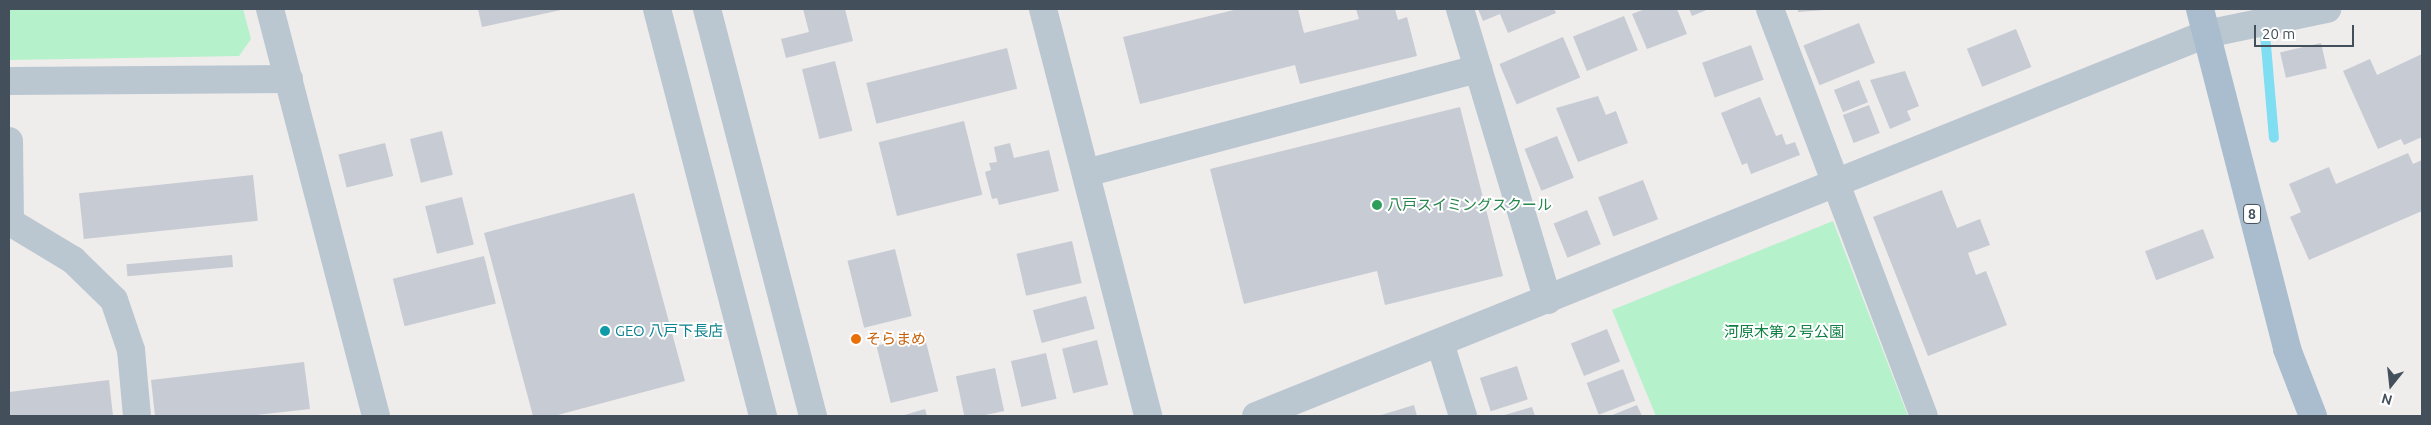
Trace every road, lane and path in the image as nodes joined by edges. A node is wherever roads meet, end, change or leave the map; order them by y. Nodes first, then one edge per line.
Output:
1 (270, 9) edge
2 (657, 9) edge
3 (707, 9) edge
4 (1043, 9) edge
5 (1460, 9) edge
6 (1770, 9) edge
7 (2327, 9) edge
8 (2203, 22) edge
9 (1478, 69) junction
10 (289, 79) junction
11 (9, 81) edge
12 (9, 141) edge
13 (1086, 173) junction
14 (1835, 184) junction
15 (1548, 300) junction
16 (1440, 343) junction
17 (137, 416) edge
18 (376, 416) edge
19 (762, 416) edge
20 (813, 416) edge
21 (1148, 416) edge
22 (1256, 416) edge
23 (1463, 416) edge
24 (1924, 416) edge
25 (2313, 416) edge

1 - 10 street
2 - 19 street
3 - 20 street
4 - 13 street
5 - 9 street
6 - 14 street
7 - 8 street
8 - 14 street
8 - 25 main road, 8
9 - 13 street
9 - 15 street
10 - 11 street
10 - 18 street
12 - 17 street
13 - 21 street
14 - 15 street
14 - 24 street
15 - 16 street
16 - 22 street
16 - 23 street

